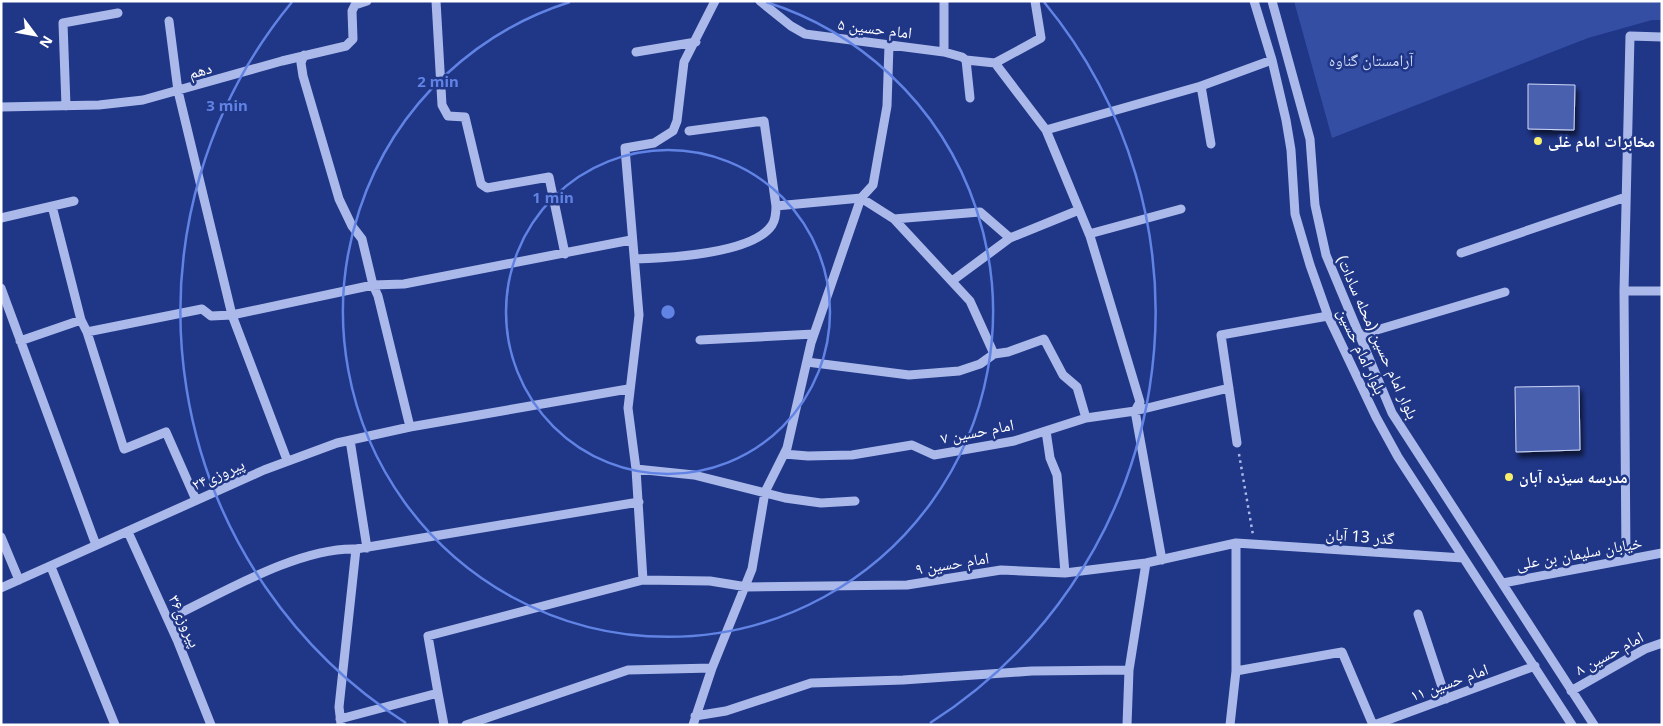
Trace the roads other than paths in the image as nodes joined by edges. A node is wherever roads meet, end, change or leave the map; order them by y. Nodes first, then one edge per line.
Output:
1 (367, 1) edge
2 (436, 1) edge
3 (716, 1) edge
4 (760, 1) edge
5 (944, 1) edge
6 (1035, 1) edge
7 (1254, 1) edge
8 (1272, 1) edge
9 (118, 13) dead end
10 (169, 21) dead end
11 (1662, 37) edge
12 (696, 42) junction
13 (889, 45) junction
14 (636, 52) dead end
15 (944, 52) junction
16 (304, 56) junction
17 (966, 60) junction
18 (1272, 60) junction
19 (995, 63) junction
20 (1201, 86) junction
21 (178, 91) junction
22 (970, 98) dead end
23 (66, 106) junction
24 (1, 107) edge
25 (1046, 130) junction
26 (689, 131) dead end
27 (1211, 144) dead end
28 (1626, 197) junction
29 (861, 198) junction
30 (74, 201) dead end
31 (52, 206) junction
32 (776, 206) junction
33 (1181, 209) dead end
34 (1079, 210) junction
35 (1, 218) edge
36 (894, 220) junction
37 (1089, 234) junction
38 (1010, 238) junction
39 (632, 240) junction
40 (1461, 253) dead end
41 (566, 254) junction
42 (635, 259) junction
43 (952, 281) junction
44 (373, 285) junction
45 (1, 288) edge
46 (1662, 290) edge
47 (1624, 291) junction
48 (1506, 292) dead end
49 (232, 315) junction
50 (1328, 316) junction
51 (81, 320) junction
52 (87, 332) junction
53 (814, 334) junction
54 (1360, 335) junction
55 (700, 340) dead end
56 (20, 341) junction
57 (994, 354) junction
58 (807, 362) junction
59 (1229, 388) junction
60 (628, 389) junction
61 (1135, 411) junction
62 (1086, 418) junction
63 (410, 427) junction
64 (1046, 431) junction
65 (350, 440) junction
66 (1237, 443) road end
67 (784, 454) junction
68 (287, 460) junction
69 (636, 469) junction
70 (765, 492) junction
71 (196, 500) junction
72 (855, 501) dead end
73 (639, 502) junction
74 (128, 532) junction
75 (1, 537) edge
76 (1236, 543) junction
77 (96, 545) junction
78 (367, 548) junction
79 (356, 549) junction
80 (1662, 553) edge
81 (1464, 558) junction
82 (1162, 560) junction
83 (1626, 560) junction
84 (1146, 563) junction
85 (51, 567) junction
86 (1064, 573) junction
87 (19, 580) junction
88 (643, 580) junction
89 (1503, 583) junction
90 (746, 587) junction
91 (1, 588) edge
92 (1418, 614) dead end
93 (168, 619) junction
94 (1662, 643) edge
95 (1535, 666) junction
96 (712, 668) junction
97 (1129, 670) junction
98 (1236, 671) junction
99 (1571, 691) junction
100 (438, 693) junction
101 (1446, 699) junction
102 (694, 720) edge
103 (341, 722) edge
104 (115, 725) edge
105 (211, 725) edge
106 (444, 725) edge
107 (466, 725) edge
108 (1126, 725) edge
109 (1230, 725) edge
110 (1373, 725) edge
111 (1572, 725) edge
112 (1594, 725) edge

1 - 16 street, دهم
2 - 41 street
3 - 12 street
4 - 13 street, امام حسین ۵
5 - 15 street
6 - 19 street
7 - 18 street, بلوار امام حسین
8 - 54 street, بلوار امام حسین (محله سادات)
9 - 23 street
10 - 21 street
11 - 28 street
12 - 14 street
12 - 39 street
13 - 15 street, امام حسین ۵
13 - 29 street
15 - 17 street, امام حسین ۵
16 - 21 street, دهم
16 - 44 street
17 - 19 street, امام حسین ۵
17 - 22 street
18 - 20 street
18 - 50 street, بلوار امام حسین
19 - 25 street
20 - 25 street
20 - 27 street
21 - 23 street, دهم
21 - 49 street
23 - 24 street, دهم
25 - 34 street
26 - 32 street
28 - 40 street
28 - 47 street
29 - 32 street
29 - 36 street
29 - 53 street
30 - 31 street
31 - 35 street
31 - 51 street
32 - 42 street
33 - 37 street
34 - 37 street
34 - 38 street
36 - 38 street
36 - 43 street
37 - 61 street
38 - 43 street
39 - 41 street
39 - 42 street
41 - 44 street
42 - 60 street
43 - 57 street
44 - 49 street
44 - 63 street
45 - 56 street
46 - 47 street
47 - 83 street
48 - 54 street
49 - 52 street
49 - 68 street
50 - 59 street
50 - 81 street, بلوار امام حسین
51 - 52 street
51 - 56 street
52 - 71 street
53 - 55 street
53 - 58 street
54 - 89 street, بلوار امام حسین (محله سادات)
56 - 77 street
57 - 58 street
57 - 62 street
58 - 67 street
59 - 61 street, امام حسین ۷
59 - 66 street
60 - 63 street, پیروزی۲۴
60 - 69 street
61 - 62 street, امام حسین ۷
61 - 82 street
62 - 64 street, امام حسین ۷
63 - 65 street, پیروزی۲۴
64 - 67 street, امام حسین ۷
64 - 86 street
65 - 68 street, پیروزی۲۴
65 - 78 street
67 - 70 street
68 - 71 street, پیروزی۲۴
69 - 70 street
69 - 73 street
70 - 72 street
70 - 90 street
71 - 74 street, پیروزی۲۴
73 - 78 street
73 - 88 street
74 - 77 street, پیروزی۲۴
74 - 93 street, پیروزی۳۶
75 - 87 street
76 - 81 street, گذر 13 آبان
76 - 82 street, امام حسین ۹
76 - 98 street
77 - 85 street, پیروزی۲۴
78 - 79 street
79 - 93 street
79 - 103 street
80 - 83 street, خیابان سلیمان بن علی
81 - 95 street, بلوار امام حسین
82 - 84 street, امام حسین ۹
83 - 89 street, خیابان سلیمان بن علی
84 - 86 street, امام حسین ۹
84 - 97 street
85 - 87 street, پیروزی۲۴
85 - 104 street
86 - 90 street, امام حسین ۹
87 - 91 street, پیروزی۲۴
88 - 90 street, امام حسین ۹
88 - 100 street, امام حسین ۹
89 - 99 street, بلوار امام حسین (محله سادات)
90 - 96 street
92 - 101 street
93 - 105 street, پیروزی۳۶
94 - 99 street, امام حسین ۸
95 - 101 street, امام حسین ۱۱
95 - 111 street, بلوار امام حسین
96 - 102 street
96 - 107 street
97 - 102 street
97 - 108 street
98 - 109 street
98 - 110 street
99 - 112 street, بلوار امام حسین (محله سادات)
100 - 103 street
100 - 106 street
101 - 110 street, امام حسین ۱۱

